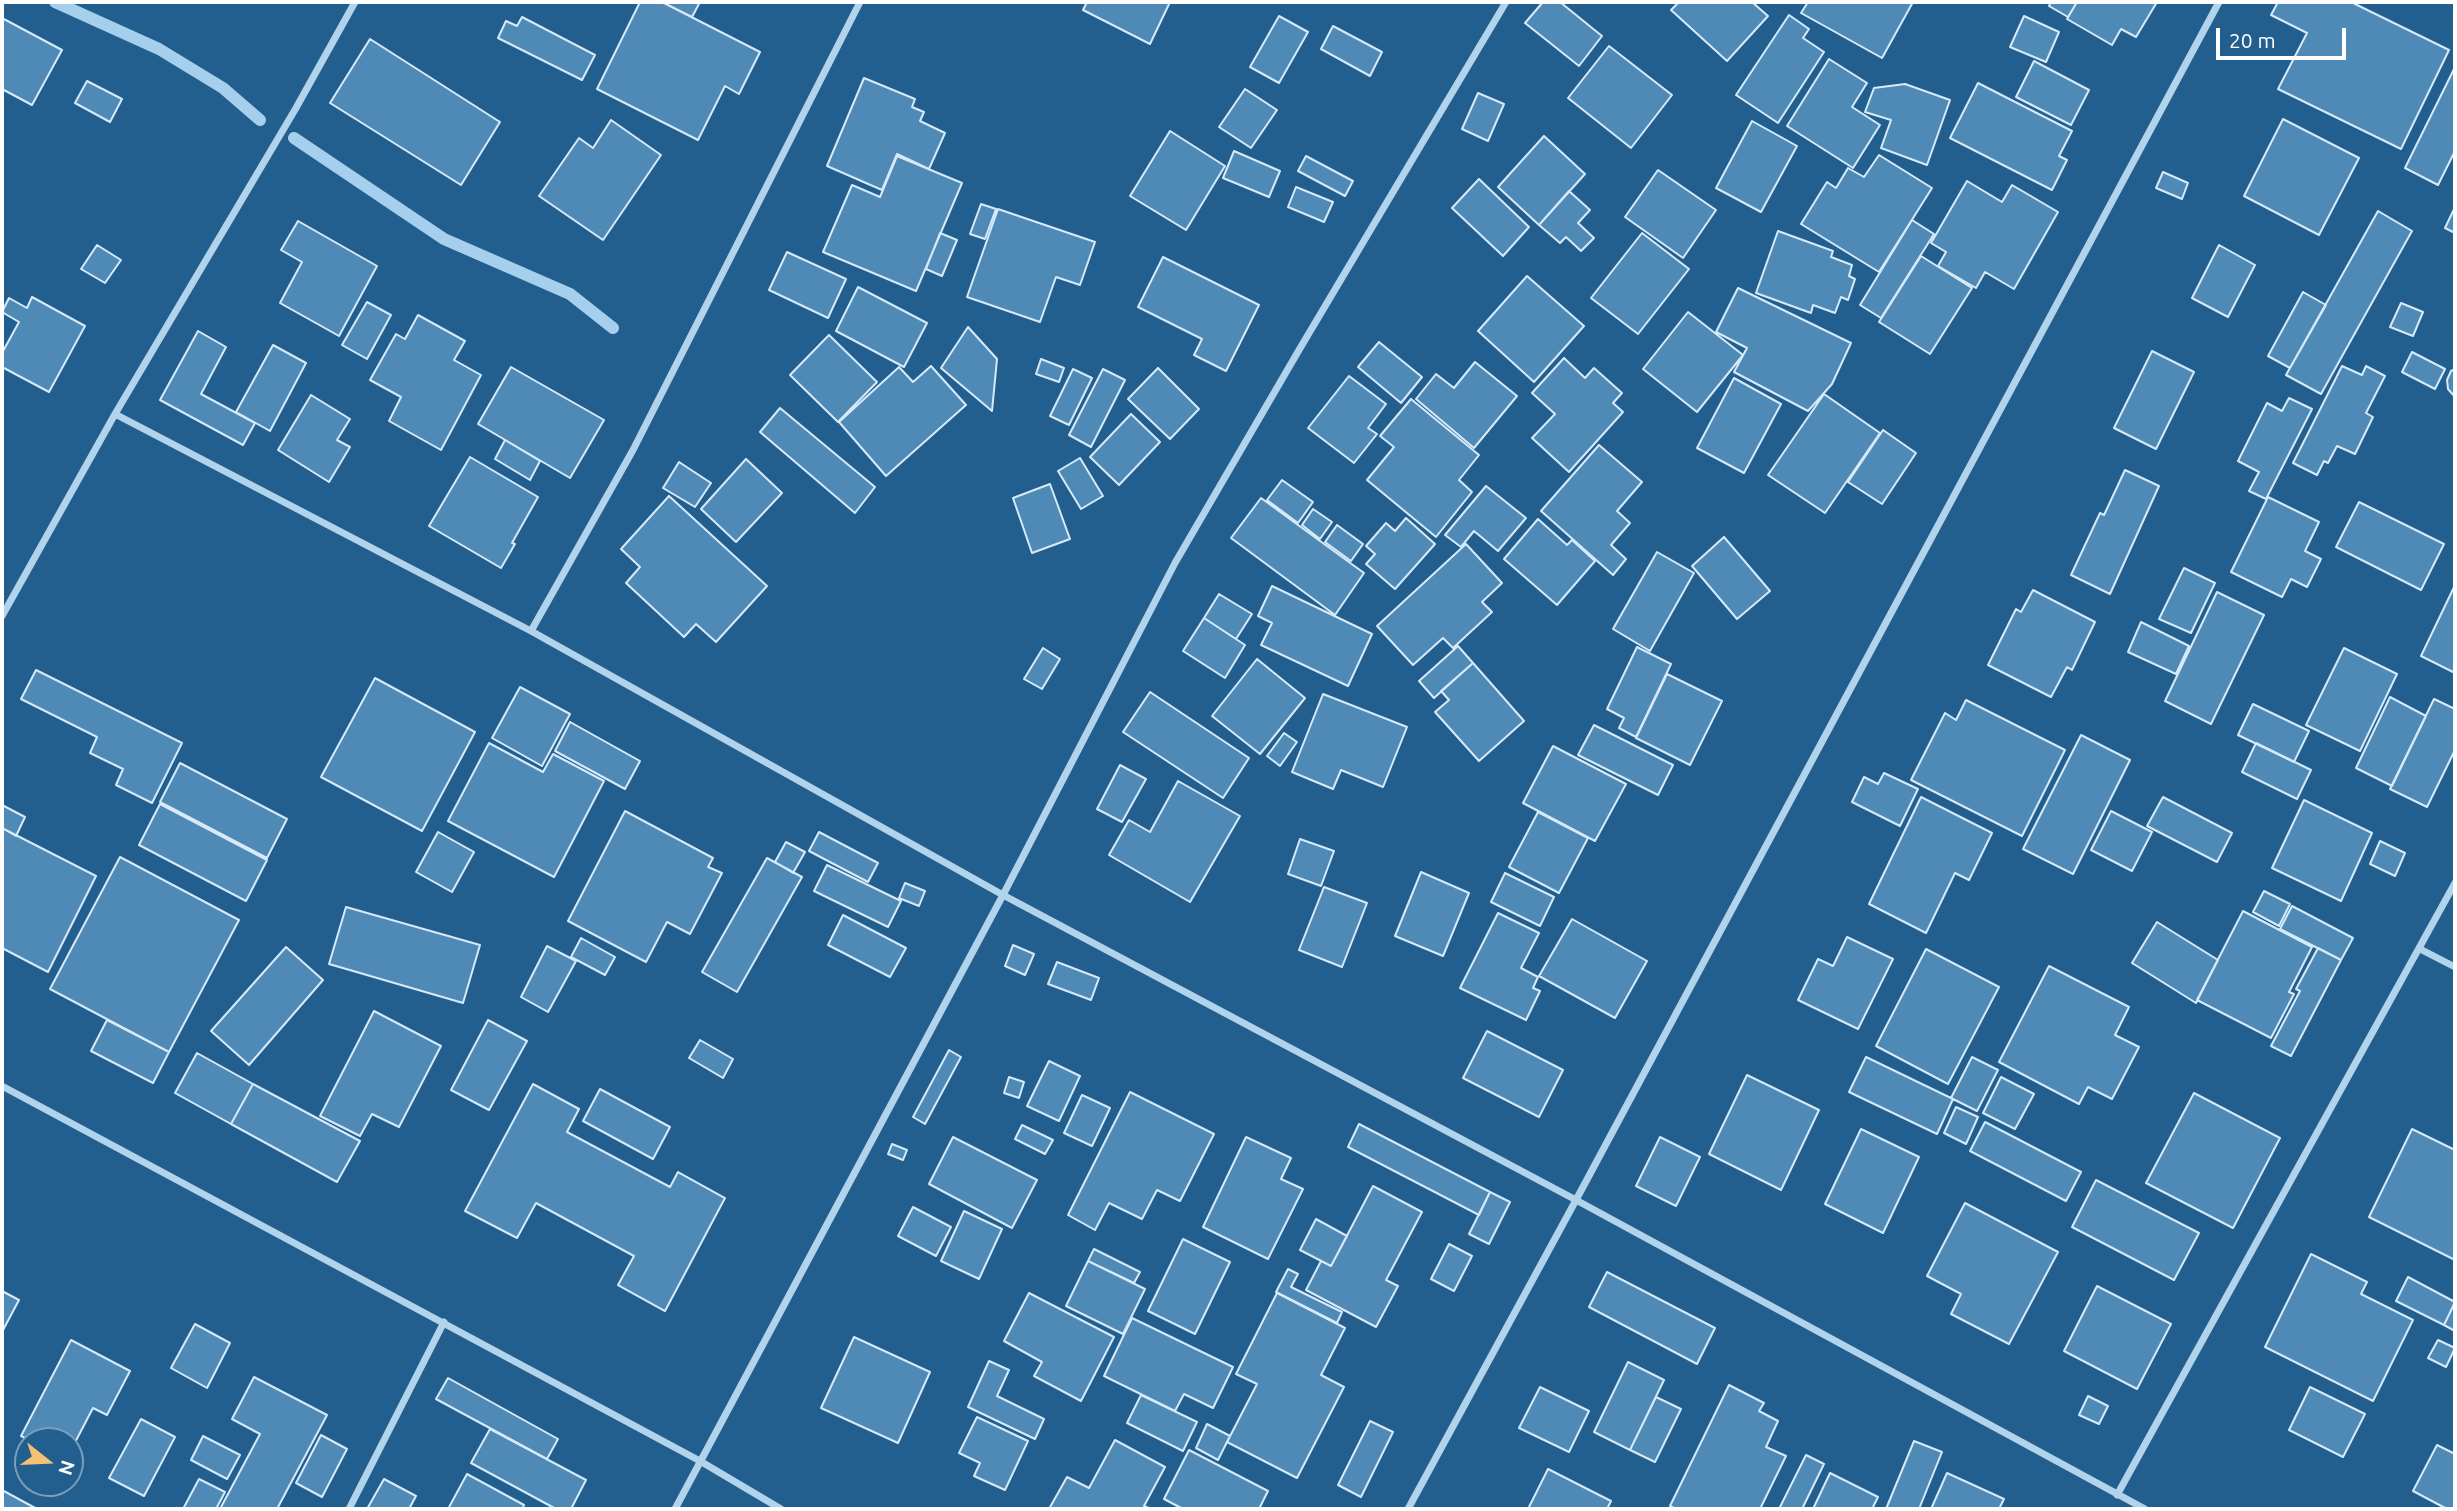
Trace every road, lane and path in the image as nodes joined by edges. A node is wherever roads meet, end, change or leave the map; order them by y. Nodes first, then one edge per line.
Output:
1 (355, 2) edge
2 (860, 2) edge
3 (1506, 2) edge
4 (2219, 2) edge
5 (115, 414) junction
6 (2, 616) edge
7 (531, 631) junction
8 (2455, 883) edge
9 (1003, 895) junction
10 (2420, 949) junction
11 (2455, 967) edge
12 (2, 1086) edge
13 (1576, 1200) junction
14 (444, 1322) junction
15 (700, 1461) junction
16 (2117, 1495) junction
17 (349, 1509) edge
18 (676, 1509) edge
19 (780, 1509) edge
20 (1408, 1509) edge
21 (2145, 1509) edge

1 - 5 street
2 - 7 street
3 - 9 street
4 - 13 street
5 - 6 street
5 - 7 street
7 - 9 street
8 - 10 street
9 - 13 street
9 - 15 street
10 - 11 street
10 - 16 street
12 - 14 street
13 - 16 street
13 - 20 street
14 - 15 street
14 - 17 street
15 - 18 street
15 - 19 street
16 - 21 street

